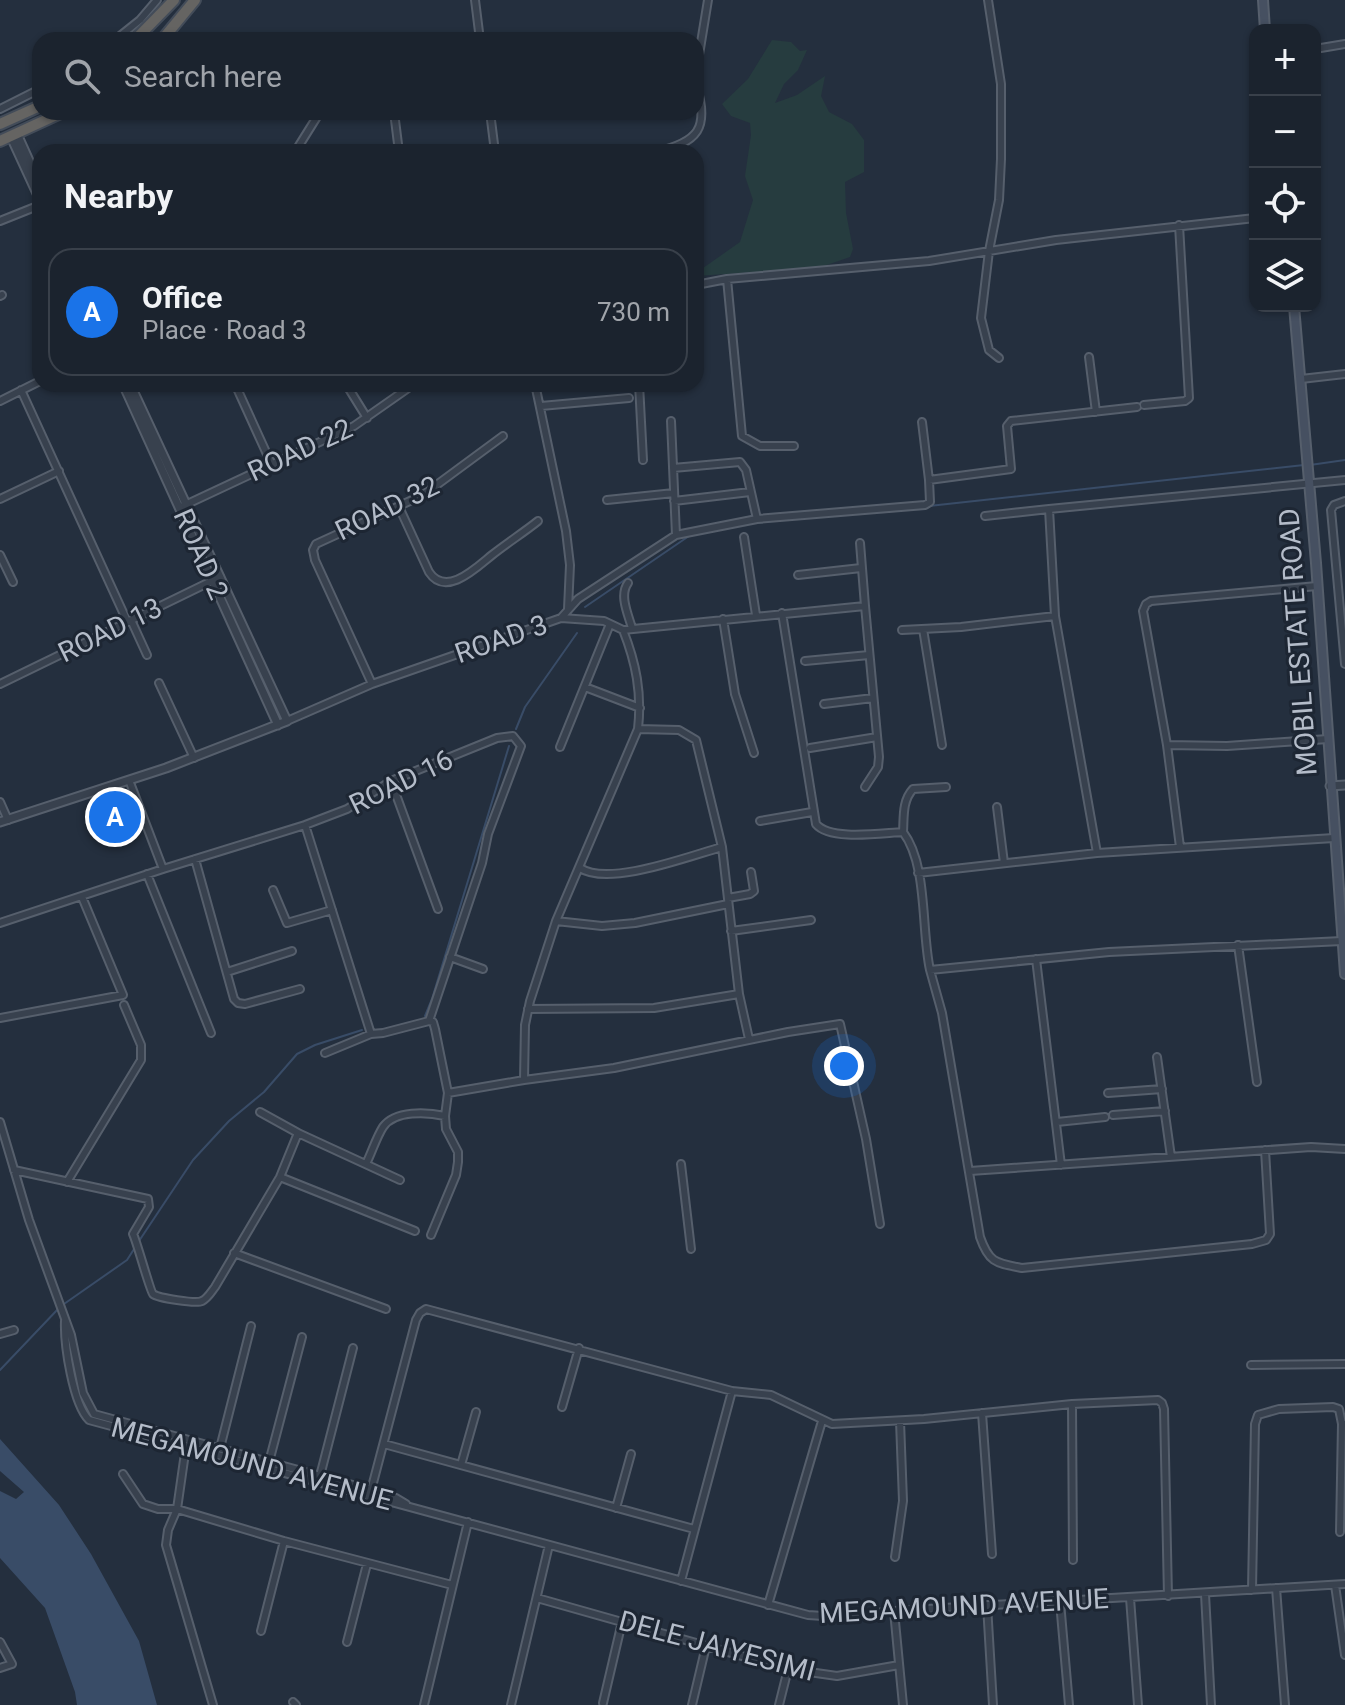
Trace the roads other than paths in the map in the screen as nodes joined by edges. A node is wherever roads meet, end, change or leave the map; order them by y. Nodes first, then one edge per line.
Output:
1 (157, 0) edge
2 (174, 0) edge
3 (195, 0) edge
4 (475, 0) edge
5 (708, 0) edge
6 (988, 0) edge
7 (1263, 0) edge
8 (1265, 24) edge
9 (125, 32) edge
10 (143, 32) edge
11 (169, 32) edge
12 (479, 32) edge
13 (703, 32) edge
14 (1345, 44) edge
15 (1321, 48) edge
16 (32, 93) edge
17 (0, 109) edge
18 (32, 110) edge
19 (46, 120) edge
20 (315, 120) edge
21 (395, 120) edge
22 (491, 120) edge
23 (699, 120) edge
24 (0, 124) edge
25 (9, 137) edge
26 (300, 144) edge
27 (398, 144) edge
28 (494, 144) edge
29 (683, 144) edge
30 (32, 173) edge
31 (32, 185) edge
32 (32, 206) edge
33 (1249, 219) edge
34 (0, 221) edge
35 (1179, 225) junction
36 (989, 251) junction
37 (727, 279) junction
38 (704, 283) edge
39 (1295, 312) edge
40 (1089, 357) dead end
41 (999, 358) dead end
42 (1345, 374) edge
43 (1301, 379) junction
44 (32, 385) edge
45 (21, 390) junction
46 (127, 392) edge
47 (133, 392) edge
48 (239, 392) edge
49 (351, 392) edge
50 (403, 392) edge
51 (537, 392) edge
52 (639, 392) edge
53 (629, 398) dead end
54 (0, 401) edge
55 (541, 406) junction
56 (1096, 412) junction
57 (367, 418) junction
58 (671, 421) dead end
59 (922, 422) dead end
60 (503, 436) dead end
61 (794, 446) dead end
62 (643, 460) dead end
63 (271, 463) junction
64 (673, 468) junction
65 (59, 471) junction
66 (929, 480) junction
67 (1345, 480) edge
68 (1308, 484) junction
69 (750, 492) junction
70 (674, 497) junction
71 (0, 499) edge
72 (607, 500) dead end
73 (1345, 501) edge
74 (183, 506) junction
75 (399, 507) junction
76 (1049, 509) junction
77 (985, 516) dead end
78 (757, 519) junction
79 (538, 521) dead end
80 (676, 535) junction
81 (744, 537) dead end
82 (860, 543) dead end
83 (0, 555) edge
84 (861, 568) junction
85 (798, 575) dead end
86 (216, 578) junction
87 (13, 582) dead end
88 (628, 583) dead end
89 (1317, 586) junction
90 (865, 606) junction
91 (568, 610) junction
92 (782, 613) junction
93 (756, 615) junction
94 (1055, 616) junction
95 (561, 618) junction
96 (723, 619) junction
97 (129, 621) junction
98 (610, 624) junction
99 (632, 628) junction
100 (923, 629) junction
101 (623, 630) junction
102 (902, 630) dead end
103 (147, 655) dead end
104 (869, 655) junction
105 (805, 661) dead end
106 (1345, 664) edge
107 (159, 683) dead end
108 (0, 684) edge
109 (372, 684) junction
110 (585, 687) junction
111 (873, 698) junction
112 (824, 704) dead end
113 (640, 708) junction
114 (287, 721) junction
115 (278, 725) junction
116 (638, 729) junction
117 (877, 737) junction
118 (1328, 739) junction
119 (942, 745) dead end
120 (1167, 745) junction
121 (560, 747) dead end
122 (810, 748) dead end
123 (754, 753) dead end
124 (194, 758) junction
125 (129, 780) junction
126 (391, 781) junction
127 (1345, 785) edge
128 (1330, 786) junction
129 (865, 787) dead end
130 (946, 787) dead end
131 (0, 802) edge
132 (997, 807) dead end
133 (812, 812) junction
134 (4, 821) edge
135 (760, 821) dead end
136 (305, 825) junction
137 (903, 832) junction
138 (1334, 838) junction
139 (722, 847) junction
140 (1180, 847) junction
141 (1097, 853) junction
142 (195, 859) junction
143 (1004, 863) junction
144 (580, 868) junction
145 (163, 869) junction
146 (751, 872) dead end
147 (918, 873) junction
148 (147, 874) junction
149 (273, 890) dead end
150 (82, 897) junction
151 (728, 901) junction
152 (438, 909) dead end
153 (332, 910) junction
154 (811, 920) dead end
155 (556, 921) junction
156 (0, 923) edge
157 (731, 931) junction
158 (1342, 941) junction
159 (1238, 945) junction
160 (292, 951) dead end
161 (450, 957) junction
162 (1036, 959) junction
163 (483, 969) dead end
164 (930, 970) junction
165 (227, 972) junction
166 (1345, 974) edge
167 (300, 989) dead end
168 (739, 994) junction
169 (124, 1005) dead end
170 (528, 1009) junction
171 (0, 1018) edge
172 (429, 1021) junction
173 (211, 1033) dead end
174 (371, 1034) junction
175 (749, 1039) junction
176 (325, 1053) dead end
177 (1157, 1057) dead end
178 (524, 1080) junction
179 (1257, 1082) dead end
180 (1162, 1089) junction
181 (448, 1093) junction
182 (1108, 1093) dead end
183 (1165, 1111) junction
184 (260, 1112) dead end
185 (1113, 1115) dead end
186 (445, 1116) junction
187 (1105, 1117) dead end
188 (0, 1122) edge
189 (1057, 1122) junction
190 (298, 1133) junction
191 (1345, 1149) edge
192 (1265, 1150) junction
193 (1171, 1157) junction
194 (366, 1164) junction
195 (681, 1164) dead end
196 (1061, 1165) junction
197 (14, 1170) junction
198 (970, 1171) junction
199 (280, 1177) junction
200 (400, 1180) dead end
201 (67, 1182) junction
202 (880, 1224) dead end
203 (415, 1231) dead end
204 (431, 1235) dead end
205 (691, 1249) dead end
206 (234, 1253) junction
207 (386, 1309) dead end
208 (251, 1326) dead end
209 (14, 1330) dead end
210 (0, 1334) edge
211 (302, 1337) dead end
212 (353, 1348) dead end
213 (579, 1348) junction
214 (1345, 1364) edge
215 (1251, 1365) dead end
216 (732, 1391) junction
217 (1072, 1404) junction
218 (562, 1407) dead end
219 (476, 1412) dead end
220 (982, 1413) junction
221 (822, 1421) junction
222 (900, 1421) junction
223 (1343, 1424) edge
224 (187, 1444) junction
225 (384, 1444) junction
226 (220, 1448) junction
227 (631, 1454) dead end
228 (269, 1462) junction
229 (461, 1465) junction
230 (123, 1474) dead end
231 (320, 1476) junction
232 (370, 1494) junction
233 (616, 1508) junction
234 (177, 1509) junction
235 (468, 1522) junction
236 (694, 1529) junction
237 (1340, 1532) dead end
238 (284, 1541) junction
239 (549, 1545) junction
240 (992, 1554) dead end
241 (895, 1557) dead end
242 (1073, 1560) dead end
243 (367, 1564) junction
244 (681, 1581) junction
245 (1345, 1584) edge
246 (452, 1585) junction
247 (1335, 1585) junction
248 (1276, 1588) junction
249 (1252, 1590) junction
250 (1205, 1594) junction
251 (1168, 1596) junction
252 (537, 1598) junction
253 (1130, 1598) junction
254 (1060, 1602) junction
255 (768, 1605) junction
256 (987, 1605) junction
257 (894, 1611) junction
258 (622, 1622) junction
259 (261, 1631) dead end
260 (0, 1642) edge
261 (347, 1642) dead end
262 (706, 1646) junction
263 (1345, 1655) edge
264 (899, 1665) junction
265 (0, 1668) edge
266 (788, 1669) junction
267 (603, 1703) dead end
268 (213, 1705) edge
269 (424, 1705) edge
270 (511, 1705) edge
271 (692, 1705) edge
272 (779, 1705) edge
273 (903, 1705) edge
274 (993, 1705) edge
275 (1069, 1705) edge
276 (1138, 1705) edge
277 (1211, 1705) edge
278 (1285, 1705) edge

1 - 9 street
2 - 10 highway
3 - 11 highway
4 - 12 street
5 - 13 street
6 - 36 street
7 - 8 main road
14 - 15 street
16 - 17 street
18 - 24 highway
19 - 25 highway
20 - 26 street
21 - 27 street
22 - 28 street
23 - 29 street
25 - 30 street
25 - 31 street
32 - 34 street
33 - 35 street
35 - 36 street
35 - 56 street
36 - 37 street
36 - 41 street
37 - 38 street
37 - 61 street
39 - 43 main road, MOBIL ESTATE ROAD
40 - 56 street
42 - 43 street
43 - 68 main road, MOBIL ESTATE ROAD
44 - 45 street
45 - 54 street
45 - 65 street
46 - 74 street, ROAD 2
47 - 74 street, ROAD 2
48 - 63 street
49 - 57 street
50 - 57 street, ROAD 22
51 - 55 street
52 - 62 street
53 - 55 street
55 - 91 street
56 - 66 street
57 - 63 street, ROAD 22
58 - 64 street
59 - 66 street
60 - 75 street, ROAD 32
63 - 74 street, ROAD 22
64 - 69 street
64 - 70 street
65 - 71 street
65 - 97 street
66 - 78 street
67 - 68 street
68 - 76 street
68 - 89 main road, MOBIL ESTATE ROAD
69 - 70 street
69 - 78 street
70 - 72 street
70 - 80 street
73 - 106 street
74 - 86 street, ROAD 2
75 - 79 street
75 - 109 street, ROAD 32
76 - 77 street
76 - 94 street
78 - 80 street
80 - 91 street
81 - 93 street
82 - 84 street
83 - 87 street
84 - 85 street
84 - 90 street
86 - 97 street, ROAD 13
86 - 114 street, ROAD 2
86 - 115 street, ROAD 2
88 - 99 street
89 - 118 main road, MOBIL ESTATE ROAD
89 - 120 street
90 - 92 street
90 - 104 street
91 - 95 street
92 - 93 street
92 - 133 street
93 - 96 street
94 - 100 street
94 - 141 street
95 - 98 street, ROAD 3
95 - 109 street, ROAD 3
96 - 99 street
96 - 123 street
97 - 103 street
97 - 108 street, ROAD 13
98 - 101 street, ROAD 3
98 - 110 street
99 - 101 street
100 - 102 street
100 - 119 street
101 - 113 street
104 - 105 street
104 - 111 street
107 - 124 street
109 - 114 street, ROAD 3
110 - 113 street
110 - 121 street
111 - 112 street
111 - 117 street
113 - 116 street
114 - 115 street, ROAD 3
115 - 124 street, ROAD 3
116 - 139 street
116 - 144 street
117 - 122 street
117 - 129 street
118 - 120 street
118 - 128 main road, MOBIL ESTATE ROAD
120 - 140 street
124 - 125 street, ROAD 3
125 - 134 street, ROAD 3
125 - 145 street
126 - 136 street, ROAD 16
126 - 152 street
126 - 161 street, ROAD 16
127 - 128 street
128 - 138 main road, MOBIL ESTATE ROAD
130 - 137 street
131 - 134 street
132 - 143 street
133 - 135 street
133 - 137 street
136 - 142 street, ROAD 16
136 - 153 street
137 - 147 street
138 - 140 street
138 - 158 main road, MOBIL ESTATE ROAD
139 - 144 street
139 - 151 street
140 - 141 street
141 - 143 street
142 - 145 street, ROAD 16
142 - 165 street
143 - 147 street
144 - 155 street
145 - 148 street, ROAD 16
146 - 151 street
147 - 164 street
148 - 150 street, ROAD 16
148 - 173 street
149 - 153 street
150 - 156 street, ROAD 16
150 - 171 street
151 - 155 street
151 - 157 street
153 - 174 street
154 - 157 street
155 - 170 street
157 - 168 street
158 - 159 street
158 - 166 main road, MOBIL ESTATE ROAD
159 - 162 street
159 - 179 street
160 - 165 street
161 - 163 street
161 - 172 street, ROAD 16
162 - 164 street
162 - 189 street
164 - 198 street
165 - 167 street
168 - 170 street
168 - 175 street
169 - 201 street
170 - 178 street
172 - 174 street
172 - 181 street
174 - 176 street
175 - 178 street
175 - 202 street
177 - 180 street
178 - 181 street
180 - 182 street
180 - 183 street
181 - 186 street
183 - 185 street
183 - 193 street
184 - 190 street
186 - 194 street
186 - 204 street
187 - 189 street
188 - 197 street
189 - 196 street
190 - 194 street
190 - 199 street
191 - 192 street
192 - 193 street
192 - 198 street
193 - 196 street
194 - 200 street
195 - 205 street
196 - 198 street
197 - 201 street
197 - 224 street, MEGAMOUND AVENUE
199 - 203 street
199 - 206 street
201 - 206 street
206 - 207 street
208 - 226 street
209 - 210 street
211 - 228 street
212 - 231 street
213 - 216 street
213 - 218 street
213 - 225 street
214 - 215 street
216 - 221 street
216 - 236 street
217 - 220 street
217 - 242 street
217 - 251 street
219 - 229 street
220 - 222 street
220 - 240 street
221 - 222 street
221 - 255 street
222 - 241 street
223 - 237 street
223 - 249 street
224 - 226 street, MEGAMOUND AVENUE
224 - 232 street, MEGAMOUND AVENUE
224 - 234 street
225 - 229 street
225 - 232 street
226 - 228 street, MEGAMOUND AVENUE
227 - 233 street
228 - 231 street, MEGAMOUND AVENUE
229 - 233 street
230 - 234 street
231 - 232 street, MEGAMOUND AVENUE
232 - 235 street, MEGAMOUND AVENUE
233 - 236 street
234 - 238 street
234 - 268 street
235 - 239 street, MEGAMOUND AVENUE
235 - 246 street
236 - 244 street
238 - 243 street
238 - 259 street
239 - 244 street, MEGAMOUND AVENUE
239 - 252 street
243 - 246 street
243 - 261 street
244 - 255 street, MEGAMOUND AVENUE
245 - 247 street, MEGAMOUND AVENUE
246 - 269 street
247 - 248 street, MEGAMOUND AVENUE
247 - 263 street
248 - 249 street, MEGAMOUND AVENUE
248 - 278 street
249 - 250 street, MEGAMOUND AVENUE
250 - 251 street, MEGAMOUND AVENUE
250 - 277 street
251 - 253 street, MEGAMOUND AVENUE
252 - 258 street, DELE JAIYESIMI
252 - 270 street
253 - 254 street, MEGAMOUND AVENUE
253 - 276 street
254 - 256 street, MEGAMOUND AVENUE
254 - 275 street
255 - 257 street, MEGAMOUND AVENUE
256 - 257 street, MEGAMOUND AVENUE
256 - 274 street
257 - 264 street
258 - 262 street, DELE JAIYESIMI
258 - 267 street
260 - 265 street
262 - 266 street, DELE JAIYESIMI
262 - 271 street
264 - 266 street, DELE JAIYESIMI
264 - 273 street
266 - 272 street

